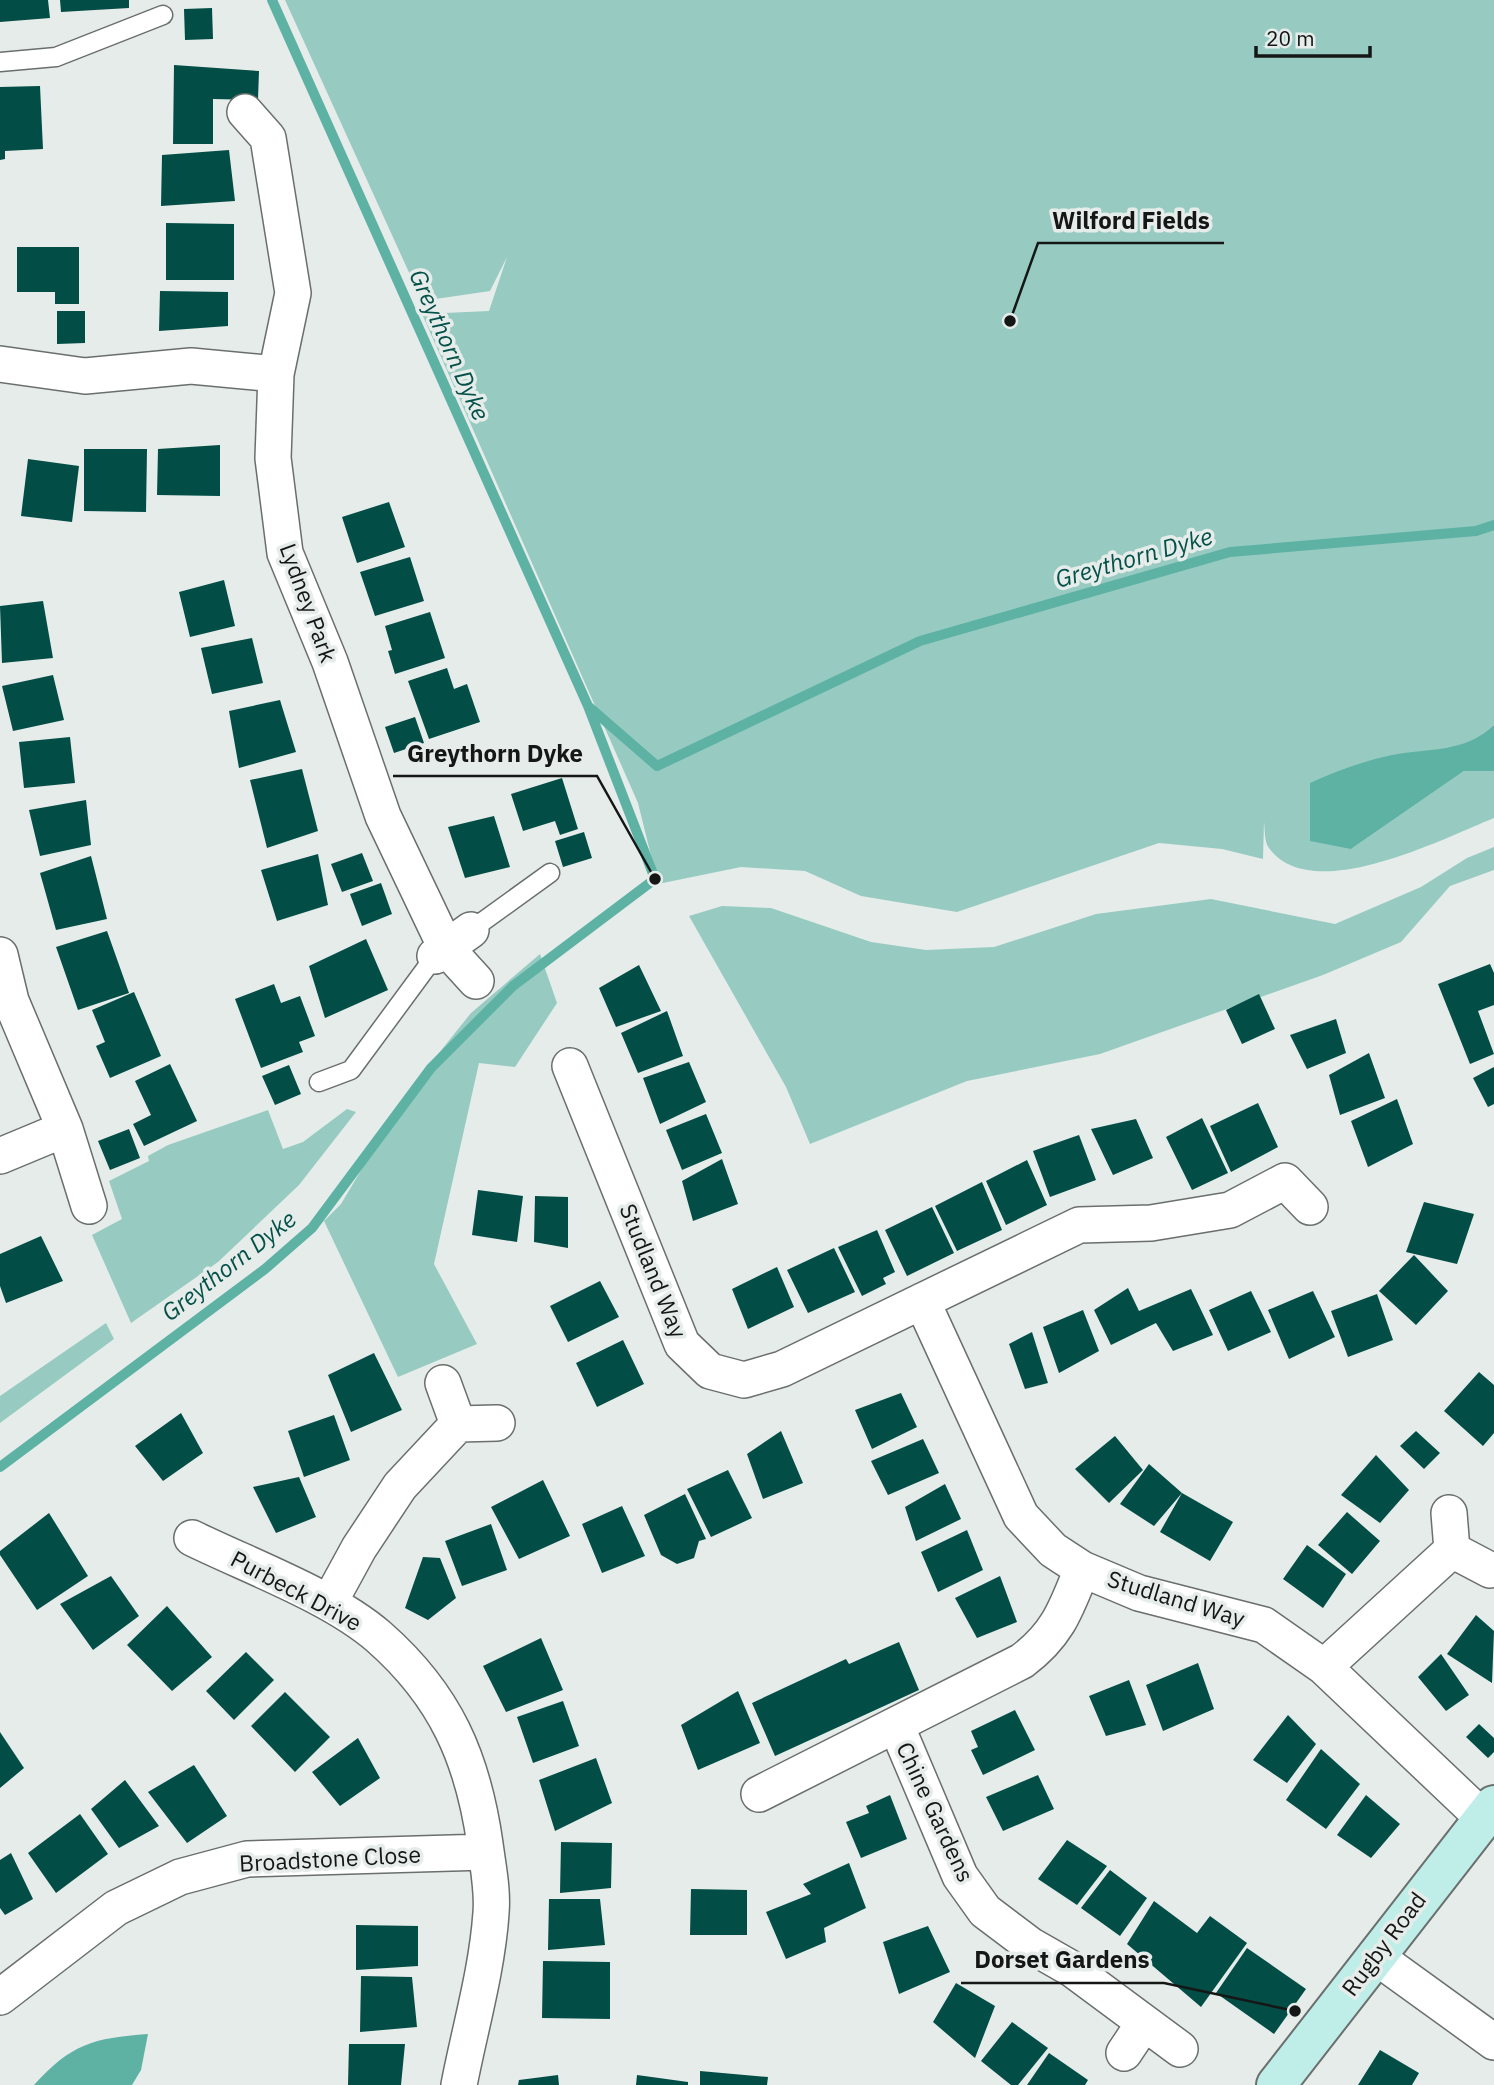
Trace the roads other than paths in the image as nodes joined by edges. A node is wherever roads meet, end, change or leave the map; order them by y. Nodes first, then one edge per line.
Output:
1 (163, 15) dead end
2 (0, 62) edge
3 (245, 111) dead end
4 (0, 364) edge
5 (276, 374) junction
6 (550, 873) dead end
7 (451, 944) junction
8 (0, 955) edge
9 (476, 981) dead end
10 (570, 1066) dead end
11 (318, 1082) dead end
12 (65, 1129) junction
13 (0, 1156) edge
14 (89, 1206) dead end
15 (1310, 1208) dead end
16 (922, 1301) junction
17 (443, 1383) dead end
18 (497, 1423) dead end
19 (458, 1424) junction
20 (1449, 1513) dead end
21 (192, 1538) dead end
22 (1452, 1550) junction
23 (1082, 1569) junction
24 (1490, 1570) dead end
25 (329, 1603) junction
26 (1324, 1667) junction
27 (896, 1725) junction
28 (759, 1794) dead end
29 (1488, 1811) edge
30 (486, 1852) junction
31 (1375, 1956) junction
32 (1, 1995) edge
33 (1144, 2023) junction
34 (1494, 2042) edge
35 (1180, 2049) dead end
36 (1124, 2053) dead end
37 (459, 2085) edge
38 (1276, 2085) edge

1 - 2 lane
3 - 5 street, Lydney Park
4 - 5 street
5 - 7 street, Lydney Park
6 - 7 lane
7 - 9 street, Lydney Park
7 - 11 lane
8 - 12 street
10 - 16 street, Studland Way
12 - 13 street
12 - 14 street
15 - 16 street, Studland Way
16 - 23 street, Studland Way
17 - 19 street
18 - 19 street
19 - 25 street
20 - 22 street
21 - 25 street, Purbeck Drive
22 - 24 street
22 - 26 street
23 - 26 street, Studland Way
23 - 27 street, Chine Gardens
25 - 30 street, Purbeck Drive
26 - 29 street, Studland Way
27 - 28 street, Chine Gardens
27 - 33 street, Chine Gardens
29 - 31 street, Rugby Road
30 - 32 street, Broadstone Close
30 - 37 street, Purbeck Drive
31 - 34 street
31 - 38 street, Rugby Road
33 - 35 street, Chine Gardens
33 - 36 street

